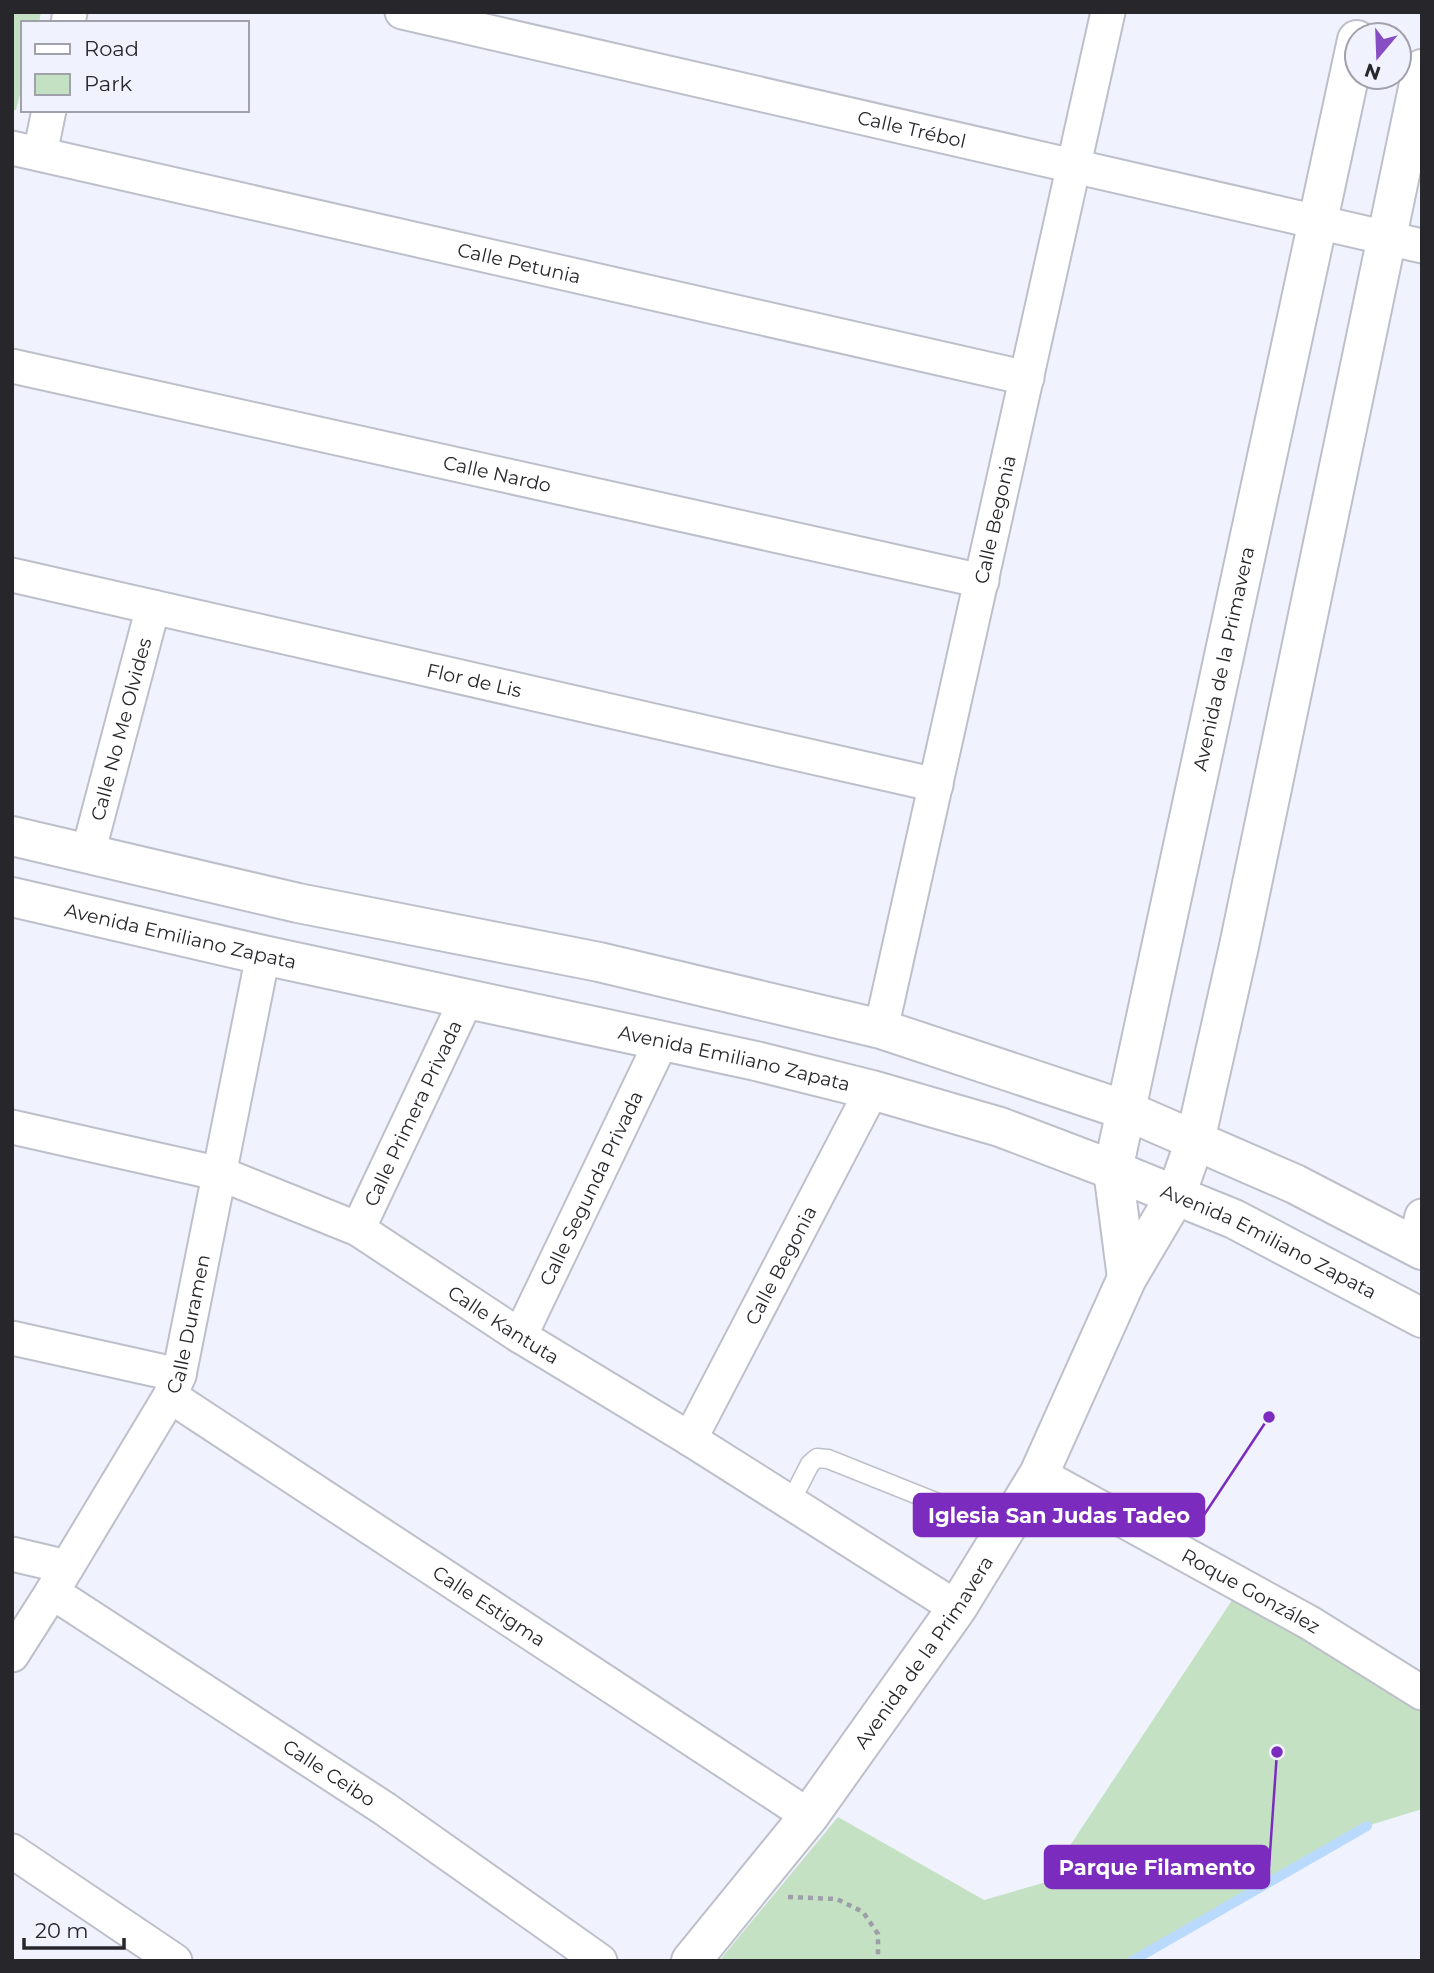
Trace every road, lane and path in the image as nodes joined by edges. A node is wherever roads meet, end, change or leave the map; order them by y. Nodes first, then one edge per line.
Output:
1 (402, 12) edge
2 (1108, 12) edge
3 (1422, 69) edge
4 (1346, 91) edge
5 (48, 112) edge
6 (26, 151) edge
7 (1074, 166) junction
8 (1317, 222) junction
9 (1404, 242) edge
10 (12, 366) edge
11 (1027, 377) junction
12 (12, 575) edge
13 (982, 581) junction
14 (153, 607) junction
15 (936, 785) junction
16 (12, 835) edge
17 (88, 853) junction
18 (12, 897) edge
19 (263, 955) junction
20 (467, 998) junction
21 (881, 1028) junction
22 (662, 1040) junction
23 (872, 1090) junction
24 (1125, 1110) junction
25 (12, 1127) edge
26 (1195, 1141) junction
27 (1114, 1170) junction
28 (221, 1174) junction
29 (1177, 1195) junction
30 (358, 1229) junction
31 (1419, 1237) edge
32 (1127, 1278) junction
33 (1422, 1318) edge
34 (520, 1336) junction
35 (12, 1338) edge
36 (174, 1385) junction
37 (690, 1439) junction
38 (1039, 1474) junction
39 (790, 1503) junction
40 (948, 1507) dead end
41 (12, 1554) edge
42 (60, 1580) junction
43 (957, 1608) junction
44 (12, 1655) edge
45 (1422, 1693) edge
46 (808, 1816) junction
47 (12, 1851) edge
48 (750, 1888) junction
49 (175, 1961) edge
50 (600, 1961) edge
51 (691, 1961) edge
52 (878, 1961) edge

1 - 7 street, Calle Trébol
2 - 7 street, Calle Begonia
3 - 9 street, Avenida de la Primavera
4 - 8 street, Avenida de la Primavera
5 - 6 street
6 - 11 street, Calle Petunia
7 - 8 street, Calle Trébol
7 - 11 street, Calle Begonia
8 - 9 street, Calle Trébol
8 - 24 street, Avenida de la Primavera
9 - 26 street, Avenida de la Primavera
10 - 13 street, Calle Nardo
11 - 13 street, Calle Begonia
12 - 14 street, Flor de Lis
13 - 15 street, Calle Begonia
14 - 15 street, Flor de Lis
14 - 17 street, Calle No Me Olvides
15 - 21 street, Calle Begonia
16 - 17 street
17 - 21 street
18 - 19 street, Avenida Emiliano Zapata
19 - 20 street, Avenida Emiliano Zapata
19 - 28 street, Calle Duramen
20 - 22 street, Avenida Emiliano Zapata
20 - 30 street, Calle Primera Privada
21 - 24 street
22 - 23 street, Avenida Emiliano Zapata
22 - 34 street, Calle Segunda Privada
23 - 27 street, Avenida Emiliano Zapata
23 - 37 street, Calle Begonia
24 - 26 street
24 - 27 street, Avenida de la Primavera
25 - 28 street, Calle Kantuta
26 - 29 street, Avenida de la Primavera
26 - 31 street
27 - 29 street, Avenida Emiliano Zapata
27 - 32 street, Avenida de la Primavera
28 - 30 street, Calle Kantuta
28 - 36 street, Calle Duramen
29 - 32 street, Avenida de la Primavera
29 - 33 street, Avenida Emiliano Zapata
30 - 34 street, Calle Kantuta
32 - 38 street, Avenida de la Primavera
34 - 37 street, Calle Kantuta
35 - 36 street, Calle Estigma
36 - 42 street, Calle Duramen
36 - 46 street, Calle Estigma
37 - 39 street, Calle Kantuta
38 - 43 street, Avenida de la Primavera
38 - 45 street, Roque González
39 - 40 lane
39 - 43 street, Calle Kantuta
41 - 42 street, Calle Ceibo
42 - 44 street, Calle Duramen
42 - 50 street, Calle Ceibo
43 - 46 street, Avenida de la Primavera
46 - 48 street, Avenida de la Primavera
47 - 49 street
48 - 51 street, Avenida de la Primavera
48 - 52 path

